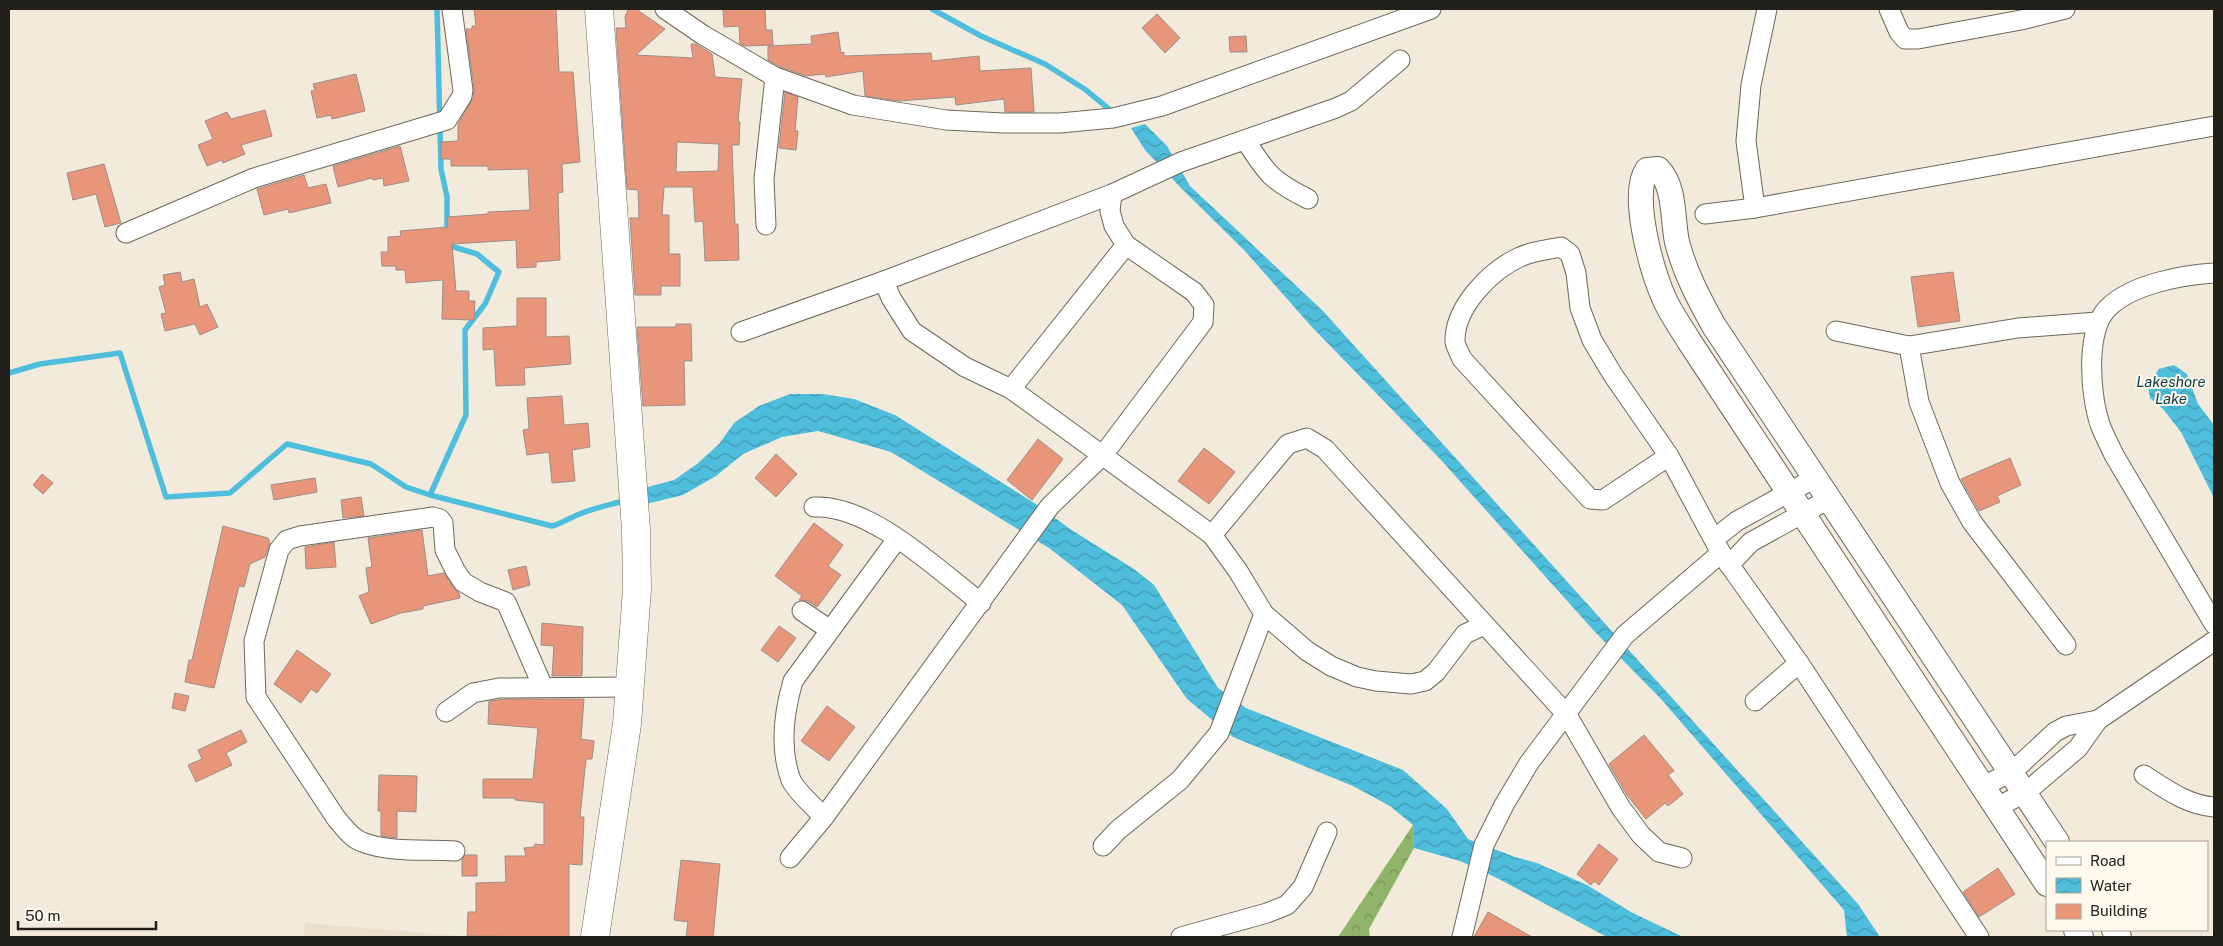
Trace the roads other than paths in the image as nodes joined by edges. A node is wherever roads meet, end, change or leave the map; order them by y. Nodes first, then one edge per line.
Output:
1 (452, 9) edge
2 (599, 9) edge
3 (666, 9) edge
4 (1431, 9) edge
5 (1767, 9) edge
6 (1889, 9) edge
7 (2065, 9) edge
8 (1400, 60) dead end
9 (775, 77) junction
10 (2214, 126) edge
11 (1246, 141) junction
12 (1112, 194) junction
13 (1308, 199) dead end
14 (1755, 208) junction
15 (1705, 214) dead end
16 (766, 224) dead end
17 (126, 233) dead end
18 (1126, 245) junction
19 (2214, 272) edge
20 (884, 281) junction
21 (2097, 322) junction
22 (1836, 331) dead end
23 (741, 332) dead end
24 (1909, 346) junction
25 (1011, 389) junction
26 (1103, 455) junction
27 (1669, 456) junction
28 (1815, 478) junction
29 (1789, 492) junction
30 (1829, 499) junction
31 (814, 507) dead end
32 (1803, 513) junction
33 (1212, 535) junction
34 (897, 539) junction
35 (1721, 552) junction
36 (981, 604) junction
37 (802, 611) dead end
38 (1264, 614) junction
39 (2214, 624) edge
40 (1484, 625) junction
41 (830, 630) junction
42 (2214, 641) edge
43 (2066, 646) dead end
44 (1798, 662) junction
45 (630, 687) junction
46 (543, 688) junction
47 (1755, 701) dead end
48 (446, 712) dead end
49 (1566, 715) junction
50 (2098, 720) junction
51 (2012, 772) junction
52 (2144, 775) dead end
53 (1983, 786) junction
54 (2025, 793) junction
55 (1997, 807) junction
56 (2214, 807) edge
57 (824, 817) junction
58 (1327, 832) dead end
59 (2056, 841) edge
60 (1103, 846) dead end
61 (455, 851) dead end
62 (790, 858) dead end
63 (1682, 858) dead end
64 (2046, 882) edge
65 (594, 937) edge
66 (1181, 937) edge
67 (1462, 937) edge
68 (1979, 937) edge

1 - 17 street
2 - 45 main road
3 - 9 street
4 - 9 street
5 - 14 street
6 - 7 street
8 - 11 street
9 - 16 street
10 - 14 street
11 - 12 street
11 - 13 street
12 - 18 street
12 - 20 street
14 - 15 street
18 - 25 street
18 - 26 street
19 - 21 street
20 - 23 street
20 - 25 street
21 - 24 street
21 - 39 street
22 - 24 street
24 - 43 street
25 - 26 street
26 - 33 street
26 - 36 street
27 - 27 street
27 - 35 street
28 - 29 street
28 - 29 street
28 - 30 street
29 - 32 street
29 - 35 street
30 - 32 street
30 - 51 street
31 - 34 street
32 - 35 street
32 - 53 street
33 - 38 street
33 - 40 street
34 - 36 street
34 - 41 street
35 - 44 street
35 - 49 street
36 - 57 street
37 - 41 street
38 - 40 street
38 - 60 street
40 - 49 street
41 - 57 street
42 - 50 street
44 - 47 street
44 - 68 street
45 - 46 street
45 - 65 main road
46 - 48 street
46 - 61 street
49 - 63 street
49 - 67 street
50 - 51 street
50 - 54 street
51 - 53 street
51 - 54 street
52 - 56 street
53 - 55 street
54 - 55 street
54 - 59 street
55 - 64 street
57 - 62 street
58 - 66 street

